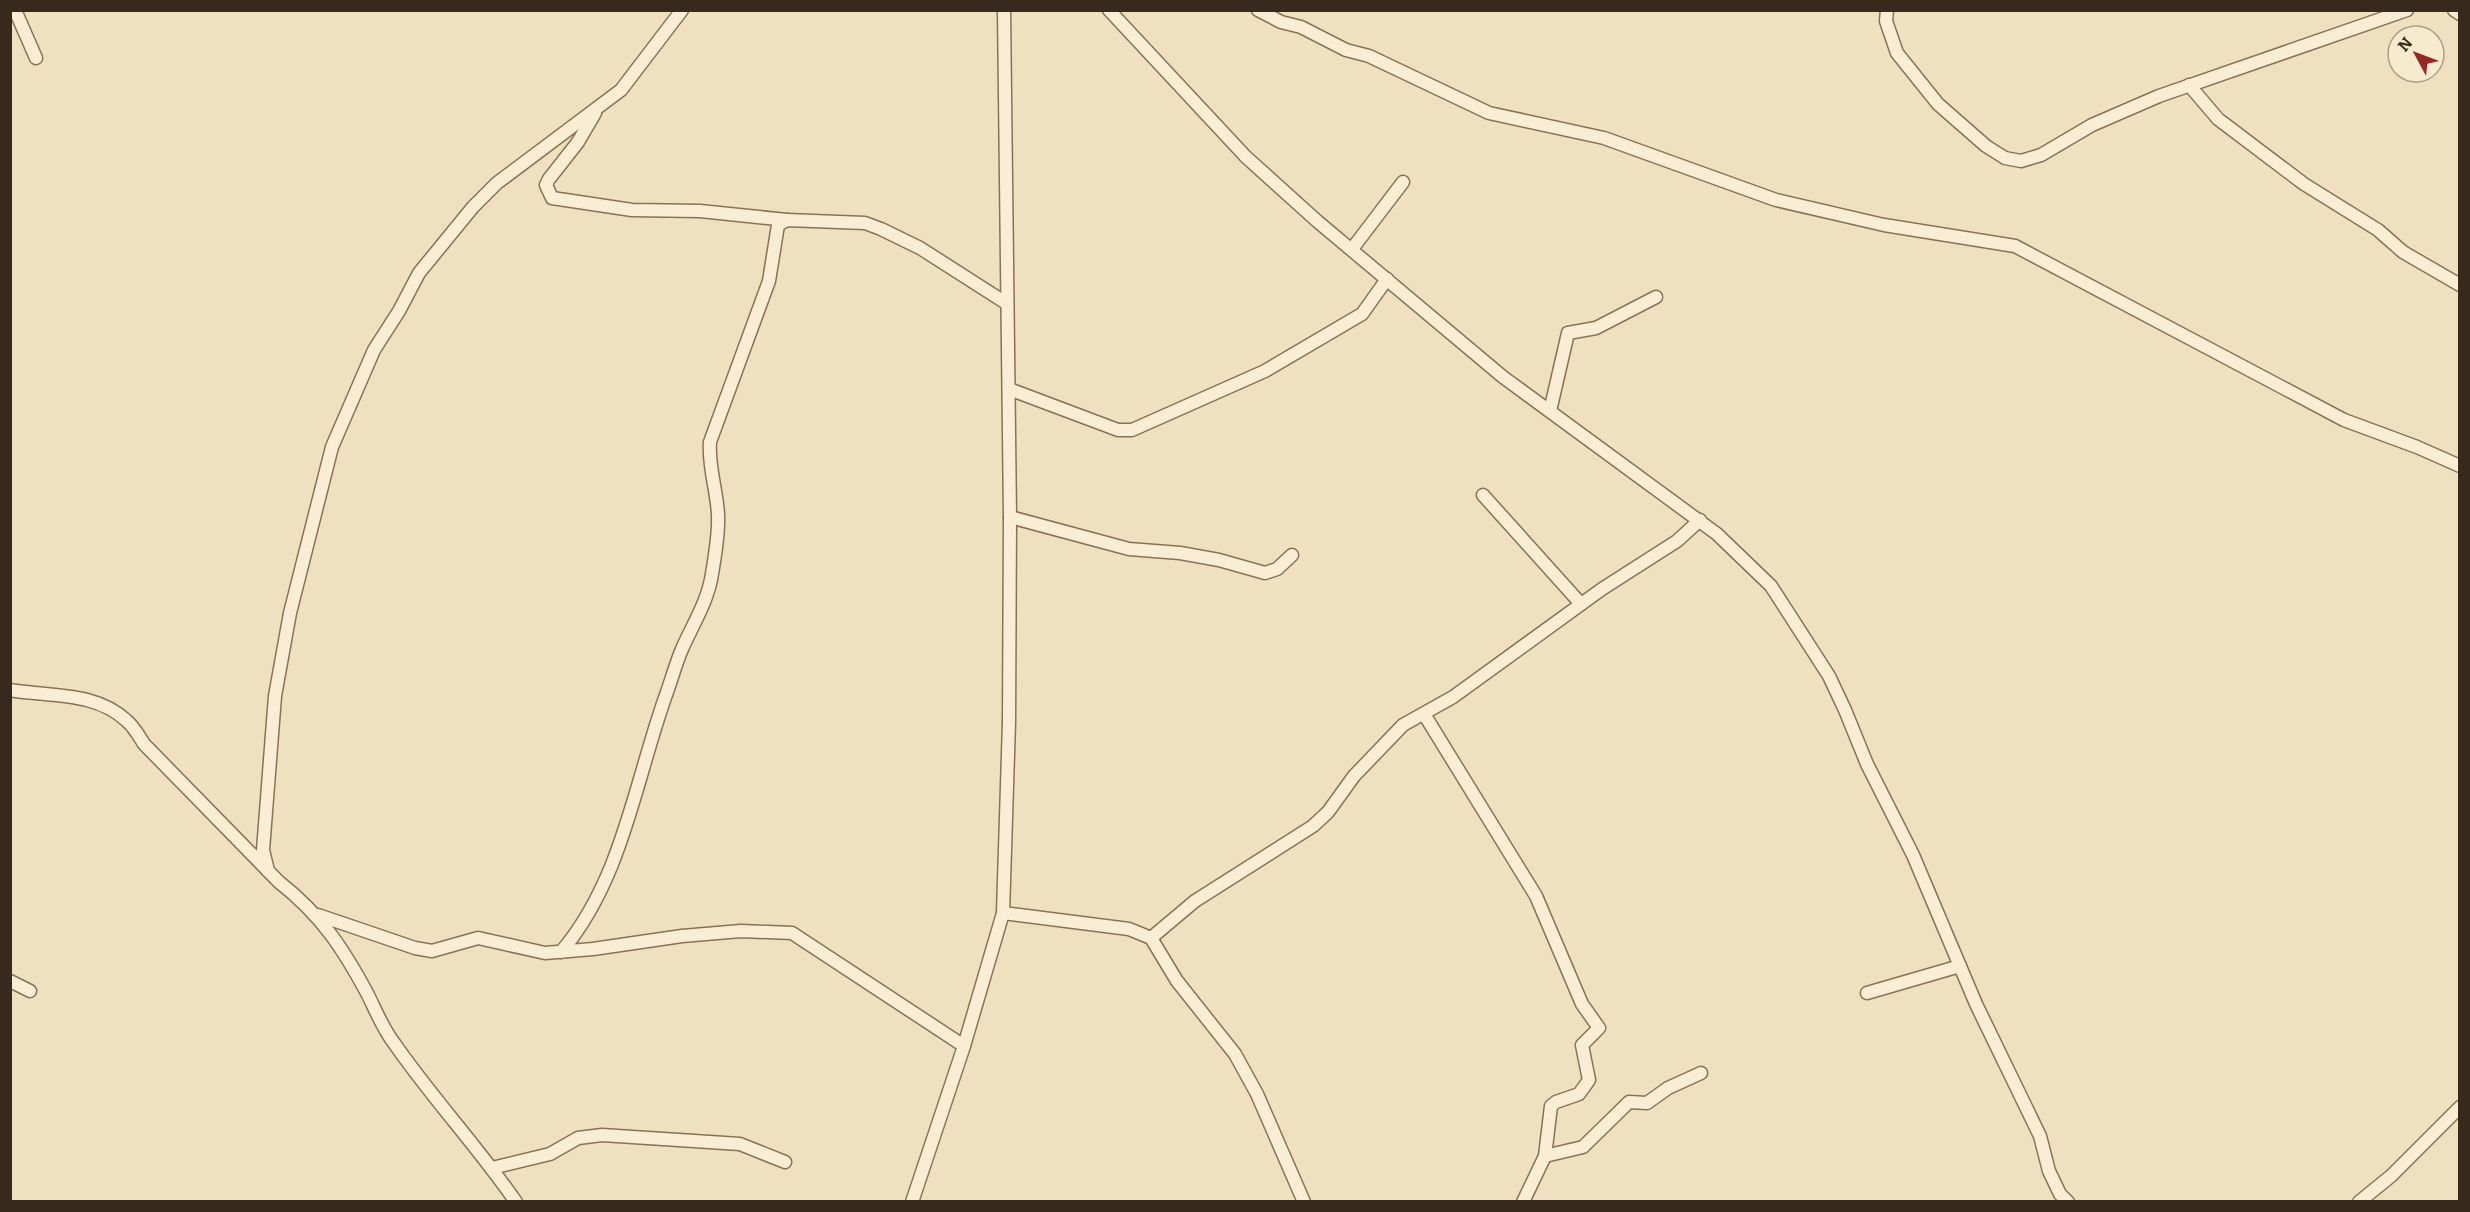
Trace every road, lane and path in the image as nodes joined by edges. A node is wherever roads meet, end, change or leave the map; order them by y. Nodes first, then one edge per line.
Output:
1 (15, 10) edge
2 (682, 10) edge
3 (1004, 10) edge
4 (1109, 10) edge
5 (1258, 10) edge
6 (1887, 10) edge
7 (2407, 10) edge
8 (2454, 10) edge
9 (2460, 14) edge
10 (36, 58) dead end
11 (2188, 85) junction
12 (597, 108) junction
13 (1403, 182) dead end
14 (787, 220) junction
15 (1352, 249) junction
16 (1387, 279) junction
17 (2460, 285) edge
18 (1656, 297) dead end
19 (1006, 303) junction
20 (1009, 389) junction
21 (1550, 411) junction
22 (2460, 466) edge
23 (1483, 495) dead end
24 (1010, 517) junction
25 (1700, 520) junction
26 (1292, 555) dead end
27 (1581, 603) junction
28 (10, 690) edge
29 (1424, 714) junction
30 (268, 871) junction
31 (1003, 913) junction
32 (316, 915) junction
33 (1151, 938) junction
34 (561, 952) junction
35 (1960, 966) junction
36 (10, 981) edge
37 (30, 991) dead end
38 (1868, 993) dead end
39 (964, 1046) junction
40 (1701, 1073) dead end
41 (2460, 1107) edge
42 (1545, 1156) junction
43 (785, 1162) dead end
44 (492, 1168) junction
45 (516, 1202) edge
46 (912, 1202) edge
47 (1304, 1202) edge
48 (1523, 1202) edge
49 (2068, 1202) edge
50 (2359, 1202) edge

1 - 10 street
2 - 12 street
3 - 19 street
4 - 15 street
5 - 22 street
6 - 11 street
7 - 11 street
8 - 9 street
11 - 17 street
12 - 14 street
12 - 30 street
13 - 15 street
14 - 19 street
14 - 34 street
15 - 16 street
16 - 20 street
16 - 21 street
18 - 21 street
19 - 20 street
20 - 24 street
21 - 25 street
23 - 27 street
24 - 26 street
24 - 31 street
25 - 27 street
25 - 35 street
27 - 29 street
28 - 30 street
29 - 33 street
29 - 42 street
30 - 32 street
31 - 33 street
31 - 39 street
32 - 34 street
32 - 44 street
33 - 47 street
34 - 39 street
35 - 38 street
35 - 49 street
36 - 37 street
39 - 46 street
40 - 42 street
41 - 50 street
42 - 48 street
43 - 44 street
44 - 45 street

